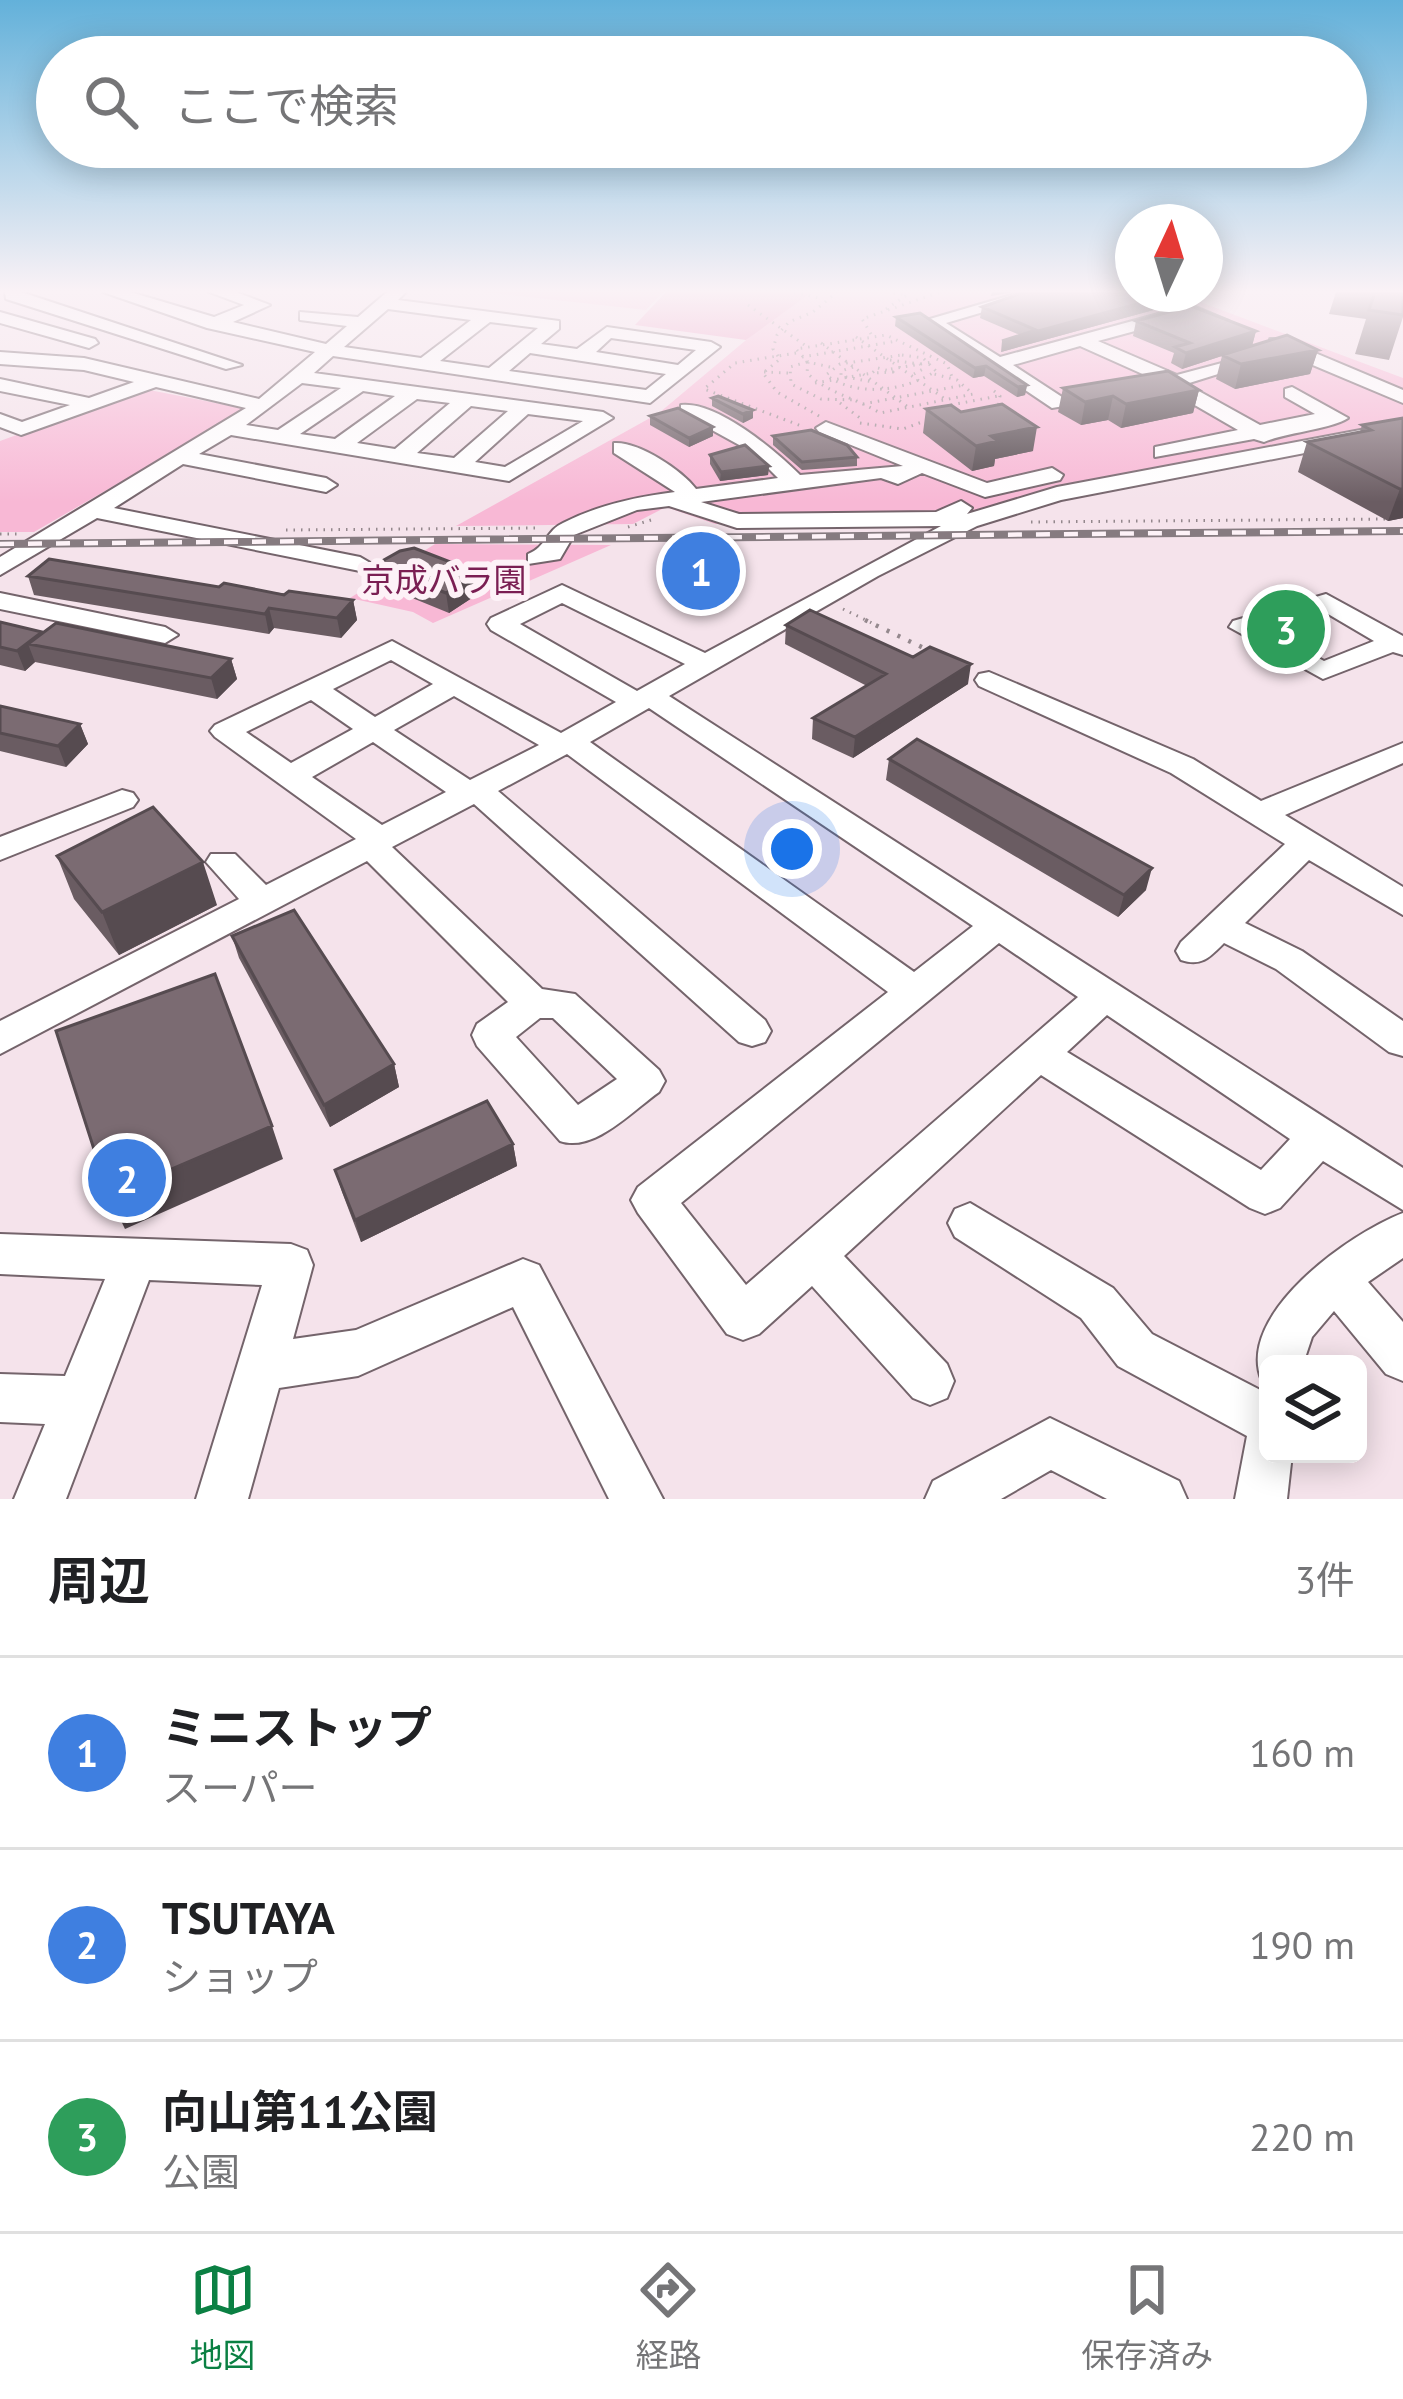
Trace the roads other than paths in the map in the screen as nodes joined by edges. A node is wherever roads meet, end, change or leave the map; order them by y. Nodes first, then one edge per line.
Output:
1 (68, 362) edge
2 (223, 362) edge
3 (237, 362) edge
4 (320, 362) edge
5 (418, 362) edge
6 (509, 362) edge
7 (625, 362) edge
8 (693, 362) edge
9 (993, 362) edge
10 (1003, 362) edge
11 (1128, 362) edge
12 (1248, 362) edge
13 (1324, 362) edge
14 (426, 363) joint
15 (996, 364) junction
16 (233, 365) junction
17 (682, 371) junction
18 (495, 373) junction
19 (302, 377) junction
20 (151, 382) junction
21 (1172, 382) junction
22 (0, 385) edge
23 (359, 385) junction
24 (412, 392) junction
25 (1292, 393) dead end
26 (196, 394) junction
27 (1403, 397) edge
28 (467, 399) junction
29 (89, 404) junction
30 (263, 406) junction
31 (524, 407) junction
32 (688, 409) edge
33 (1403, 409) edge
34 (1334, 416) junction
35 (0, 421) edge
36 (830, 421) road end
37 (226, 428) junction
38 (1403, 428) edge
39 (1257, 432) junction
40 (281, 437) junction
41 (339, 446) junction
42 (622, 448) dead end
43 (1288, 449) junction
44 (400, 456) junction
45 (179, 458) junction
46 (921, 465) junction
47 (458, 466) junction
48 (794, 482) junction
49 (326, 485) dead end
50 (985, 490) junction
51 (678, 496) junction
52 (91, 510) junction
53 (537, 559) dead end
54 (5, 561) edge
55 (360, 564) dead end
56 (0, 601) edge
57 (165, 635) dead end
58 (1399, 644) edge
59 (706, 664) junction
60 (989, 680) road end
61 (454, 684) junction
62 (312, 688) junction
63 (644, 699) junction
64 (375, 729) junction
65 (565, 743) junction
66 (1403, 752) edge
67 (290, 777) junction
68 (472, 791) junction
69 (122, 800) dead end
70 (1261, 813) junction
71 (374, 842) junction
72 (1307, 842) junction
73 (0, 850) edge
74 (223, 862) dead end
75 (1394, 887) edge
76 (261, 901) junction
77 (1000, 924) junction
78 (913, 991) junction
79 (1106, 994) junction
80 (533, 1003) dead end
81 (752, 1031) dead end
82 (0, 1039) edge
83 (1403, 1041) edge
84 (1037, 1053) junction
85 (1321, 1133) junction
86 (1403, 1191) edge
87 (970, 1223) dead end
88 (1403, 1233) edge
89 (0, 1254) edge
90 (813, 1255) junction
91 (135, 1259) junction
92 (1337, 1280) junction
93 (1281, 1355) edge
94 (1403, 1358) edge
95 (262, 1367) junction
96 (930, 1381) dead end
97 (0, 1398) edge
98 (80, 1401) junction
99 (1259, 1415) edge
100 (1266, 1463) edge
101 (40, 1499) edge
102 (222, 1499) edge
103 (637, 1499) edge
104 (951, 1499) edge
105 (1162, 1499) edge
106 (1261, 1499) edge

1 - 20 street
2 - 16 street
3 - 16 street
4 - 19 street
5 - 14 street
6 - 18 street
7 - 17 street
8 - 17 street
9 - 15 street
10 - 15 street
11 - 21 street
12 - 21 street
13 - 27 street
14 - 18 street
15 - 21 street
16 - 26 street
17 - 18 street
19 - 23 street
19 - 30 street
20 - 26 street
20 - 29 street
21 - 39 street
22 - 29 street
23 - 24 street
23 - 40 street
24 - 28 street
24 - 41 street
25 - 34 street
26 - 30 street
28 - 31 street
28 - 44 street
29 - 35 street
30 - 37 street
31 - 47 street
31 - 47 street
32 - 48 street
33 - 34 street
34 - 39 street
36 - 46 street
37 - 40 street
37 - 45 street
38 - 43 street
39 - 43 street
39 - 50 street
40 - 41 street
41 - 44 street
42 - 51 street
43 - 59 street
44 - 47 street
45 - 49 street
45 - 52 street
46 - 48 street
46 - 50 street
48 - 51 street
50 - 51 street
51 - 53 street
52 - 54 street
52 - 55 street
56 - 57 street
58 - 58 street
59 - 63 street
59 - 63 street
60 - 70 street
61 - 62 street
61 - 64 street
61 - 65 street
62 - 64 street
62 - 67 street
63 - 65 street
63 - 77 street
64 - 67 street
64 - 68 street
65 - 68 street
65 - 78 street
66 - 70 street
67 - 71 street
68 - 71 street
68 - 81 street
69 - 73 street
70 - 72 street
71 - 76 street
71 - 80 street
72 - 75 street
72 - 83 street
74 - 76 street
76 - 82 street
77 - 78 street
77 - 79 street
78 - 90 street
79 - 84 street
79 - 85 street
84 - 85 street
84 - 90 street
85 - 86 street
87 - 99 street
88 - 92 street
89 - 91 street
90 - 96 street
91 - 95 street
91 - 98 street
92 - 93 street
92 - 94 street
95 - 102 street
95 - 103 street
97 - 98 street
98 - 101 street
100 - 106 street
104 - 105 street

